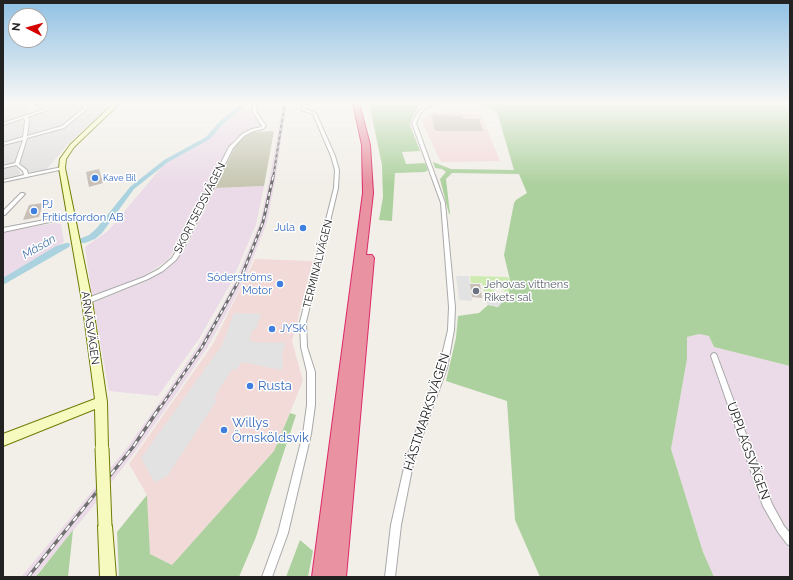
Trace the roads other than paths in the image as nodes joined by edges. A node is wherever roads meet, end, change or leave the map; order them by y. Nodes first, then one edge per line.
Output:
1 (26, 130) edge
2 (52, 130) edge
3 (89, 130) edge
4 (256, 130) edge
5 (322, 130) edge
6 (362, 130) edge
7 (367, 130) edge
8 (416, 130) edge
9 (25, 138) junction
10 (3, 144) edge
11 (17, 164) junction
12 (3, 167) edge
13 (62, 168) junction
14 (26, 176) junction
15 (3, 181) edge
16 (24, 194) dead end
17 (3, 214) edge
18 (71, 216) junction
19 (3, 230) edge
20 (87, 302) junction
21 (714, 356) dead end
22 (101, 402) junction
23 (3, 440) edge
24 (790, 541) edge
25 (108, 577) edge
26 (267, 577) edge
27 (322, 577) edge
28 (336, 577) edge
29 (390, 577) edge

1 - 9 street
2 - 9 street
3 - 13 street
4 - 20 street, SKORTSEDSVÄGEN
5 - 26 street, TERMINALVÄGEN
6 - 27 highway
7 - 28 highway
8 - 29 street, HÄSTMARKSVÄGEN
9 - 10 street
9 - 11 street
11 - 12 street
11 - 14 street
13 - 14 street
13 - 18 street, ARNÄSVÄGEN
14 - 15 street
16 - 17 street
18 - 19 street
18 - 20 street, ARNÄSVÄGEN
20 - 22 street, ARNÄSVÄGEN
21 - 24 street, UPPLAGSVÄGEN
22 - 23 street
22 - 25 street, ARNÄSVÄGEN, bridge

